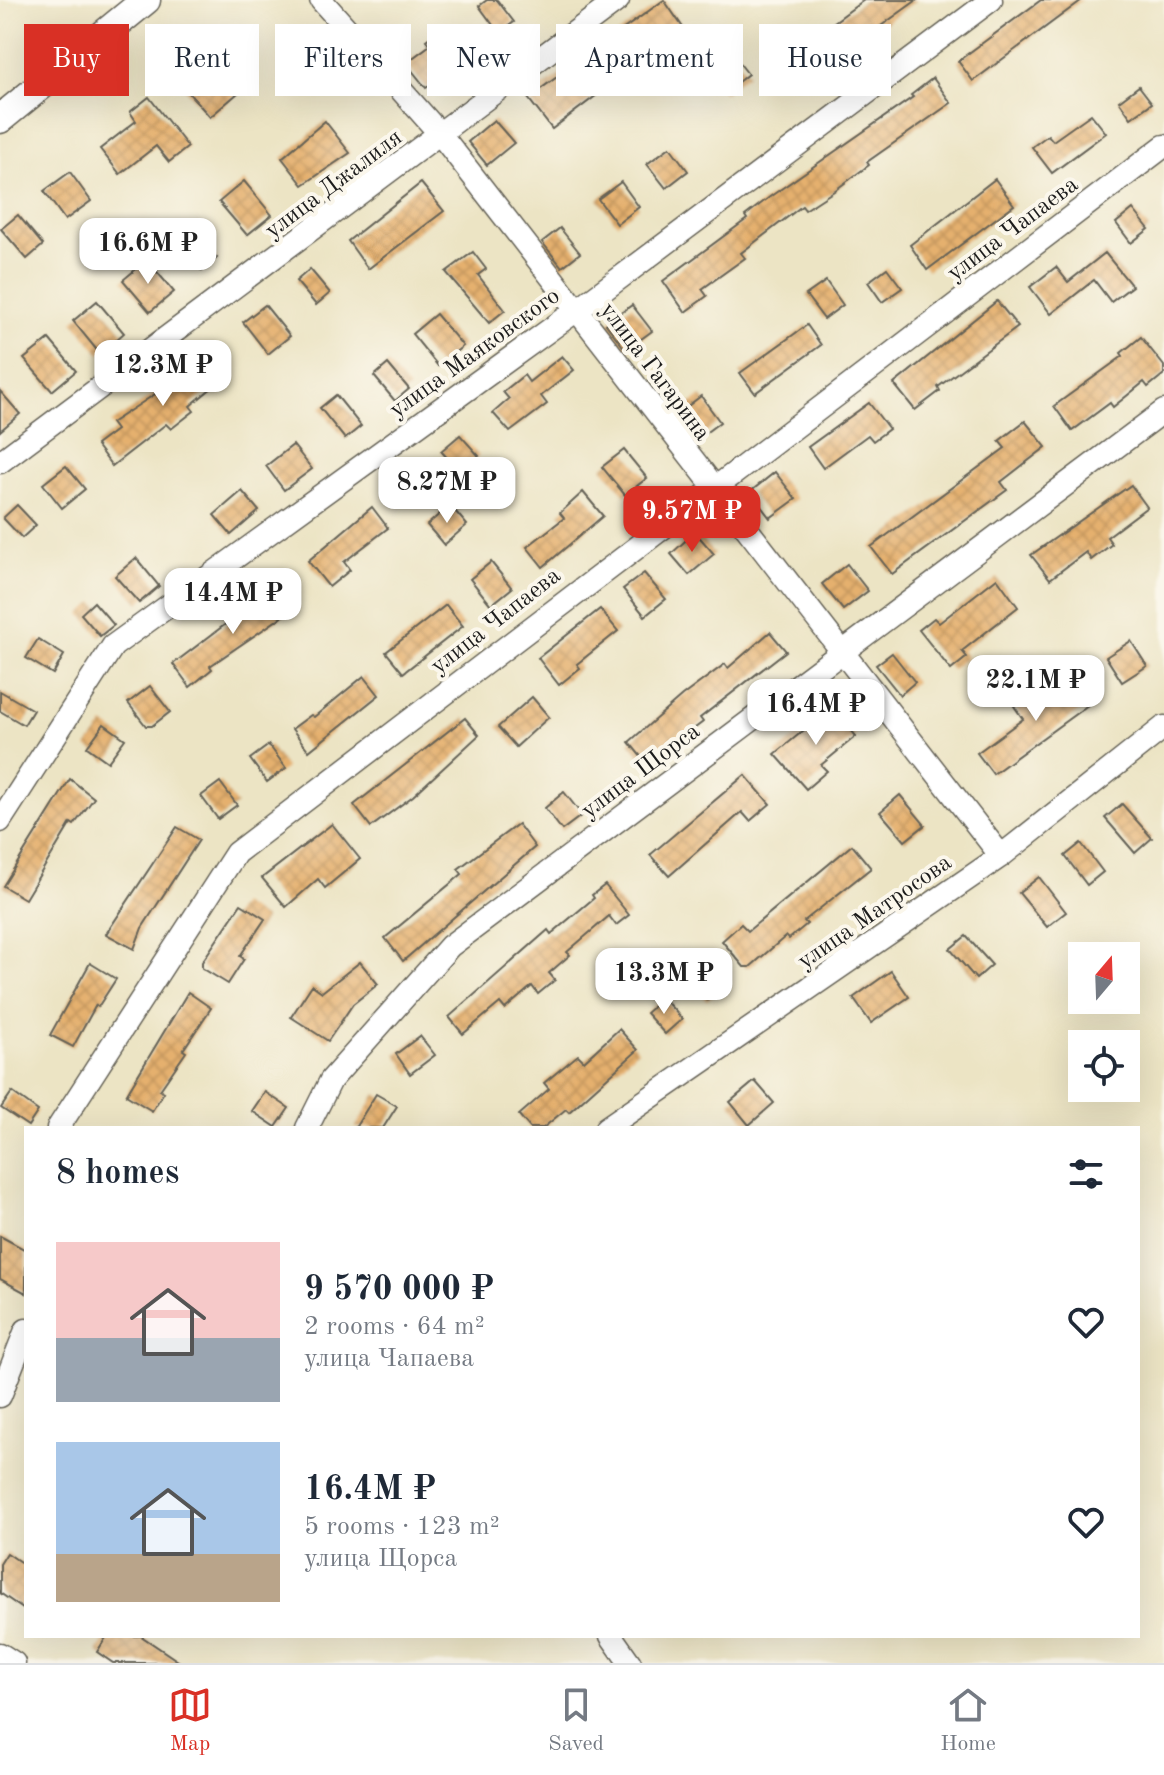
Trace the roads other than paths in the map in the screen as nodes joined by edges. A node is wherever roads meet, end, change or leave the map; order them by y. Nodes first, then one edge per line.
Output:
1 (146, 0) edge
2 (321, 0) edge
3 (618, 0) edge
4 (991, 0) edge
5 (0, 119) edge
6 (441, 135) junction
7 (1164, 146) edge
8 (577, 310) junction
9 (1164, 411) edge
10 (0, 462) edge
11 (712, 486) junction
12 (841, 651) junction
13 (1164, 727) edge
14 (0, 821) edge
15 (1001, 856) junction
16 (59, 1126) edge
17 (308, 1126) edge
18 (609, 1126) edge
19 (24, 1335) edge
20 (0, 1396) edge
21 (612, 1638) edge
22 (0, 1654) edge
23 (14, 1663) edge
24 (630, 1663) edge

1 - 5 main road
2 - 6 street, улица Гагарина
3 - 6 street, улица Джалиля
4 - 8 street, улица Маяковского
6 - 8 street, улица Гагарина
6 - 10 street, улица Джалиля
7 - 11 street, улица Чапаева
8 - 11 street, улица Гагарина
8 - 14 street, улица Маяковского
9 - 12 street, улица Щорса
11 - 12 street, улица Гагарина
11 - 16 street, улица Чапаева
12 - 15 street, улица Гагарина
12 - 17 street, улица Щорса
13 - 15 street, улица Матросова
15 - 18 street, улица Матросова
19 - 20 street
21 - 24 street
22 - 23 street

